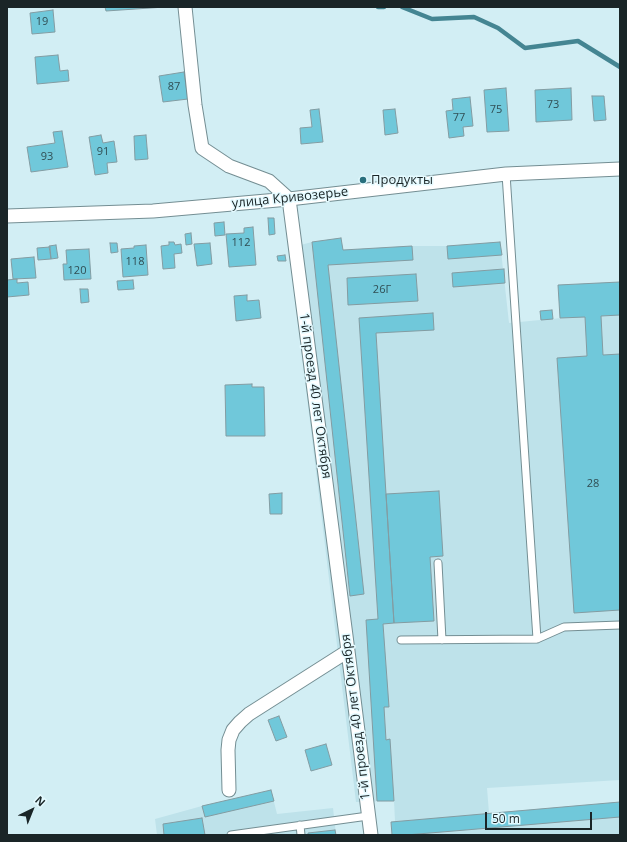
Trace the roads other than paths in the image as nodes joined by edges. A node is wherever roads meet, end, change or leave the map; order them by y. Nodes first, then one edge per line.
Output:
1 (186, 7) edge
2 (620, 169) edge
3 (506, 174) junction
4 (289, 199) junction
5 (7, 216) edge
6 (438, 563) dead end
7 (620, 625) edge
8 (401, 640) dead end
9 (442, 640) junction
10 (537, 640) junction
11 (348, 651) junction
12 (229, 790) dead end
13 (368, 816) junction
14 (300, 825) junction
15 (231, 835) edge
16 (301, 835) edge
17 (371, 835) edge

1 - 4 street
2 - 3 street, улица Кривозерье
3 - 4 street, улица Кривозерье
3 - 10 lane
4 - 5 street, улица Кривозерье
4 - 11 street, 1-й проезд 40 лет Октября
6 - 9 lane
7 - 10 lane
8 - 9 lane
9 - 10 lane
11 - 12 street
11 - 13 street, 1-й проезд 40 лет Октября
13 - 14 lane
13 - 17 street, 1-й проезд 40 лет Октября
14 - 15 lane
14 - 16 lane

